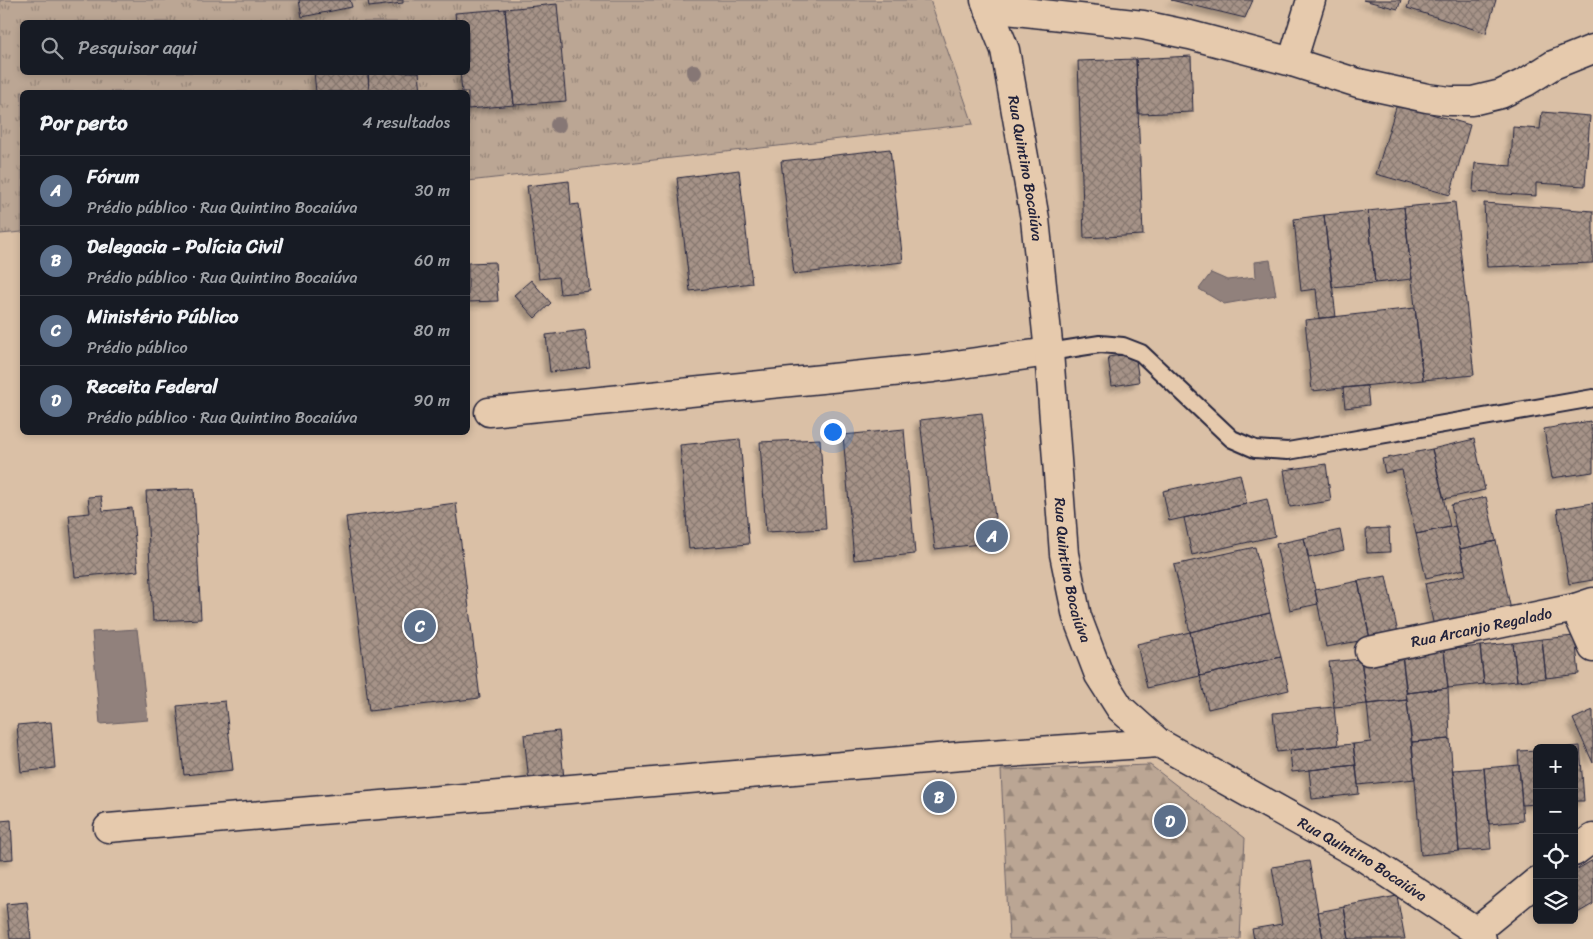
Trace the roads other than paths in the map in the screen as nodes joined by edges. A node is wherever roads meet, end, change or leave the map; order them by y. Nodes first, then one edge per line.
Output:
1 (1311, 0) edge
2 (986, 4) edge
3 (1593, 49) edge
4 (1292, 62) junction
5 (1049, 352) junction
6 (1593, 398) edge
7 (489, 412) dead end
8 (1584, 605) edge
9 (1593, 648) edge
10 (1368, 651) dead end
11 (1159, 743) junction
12 (108, 828) dead end
13 (1593, 838) edge
14 (1578, 849) edge
15 (1533, 885) edge
16 (1479, 935) edge

1 - 4 street
2 - 4 street
2 - 5 street, Rua Quintino Bocaiúva
3 - 4 street
5 - 6 lane
5 - 7 street
5 - 11 street, Rua Quintino Bocaiúva
8 - 9 street
8 - 10 street, Rua Arcanjo Regalado
11 - 12 street
11 - 16 street, Rua Quintino Bocaiúva
13 - 14 street
15 - 16 street

